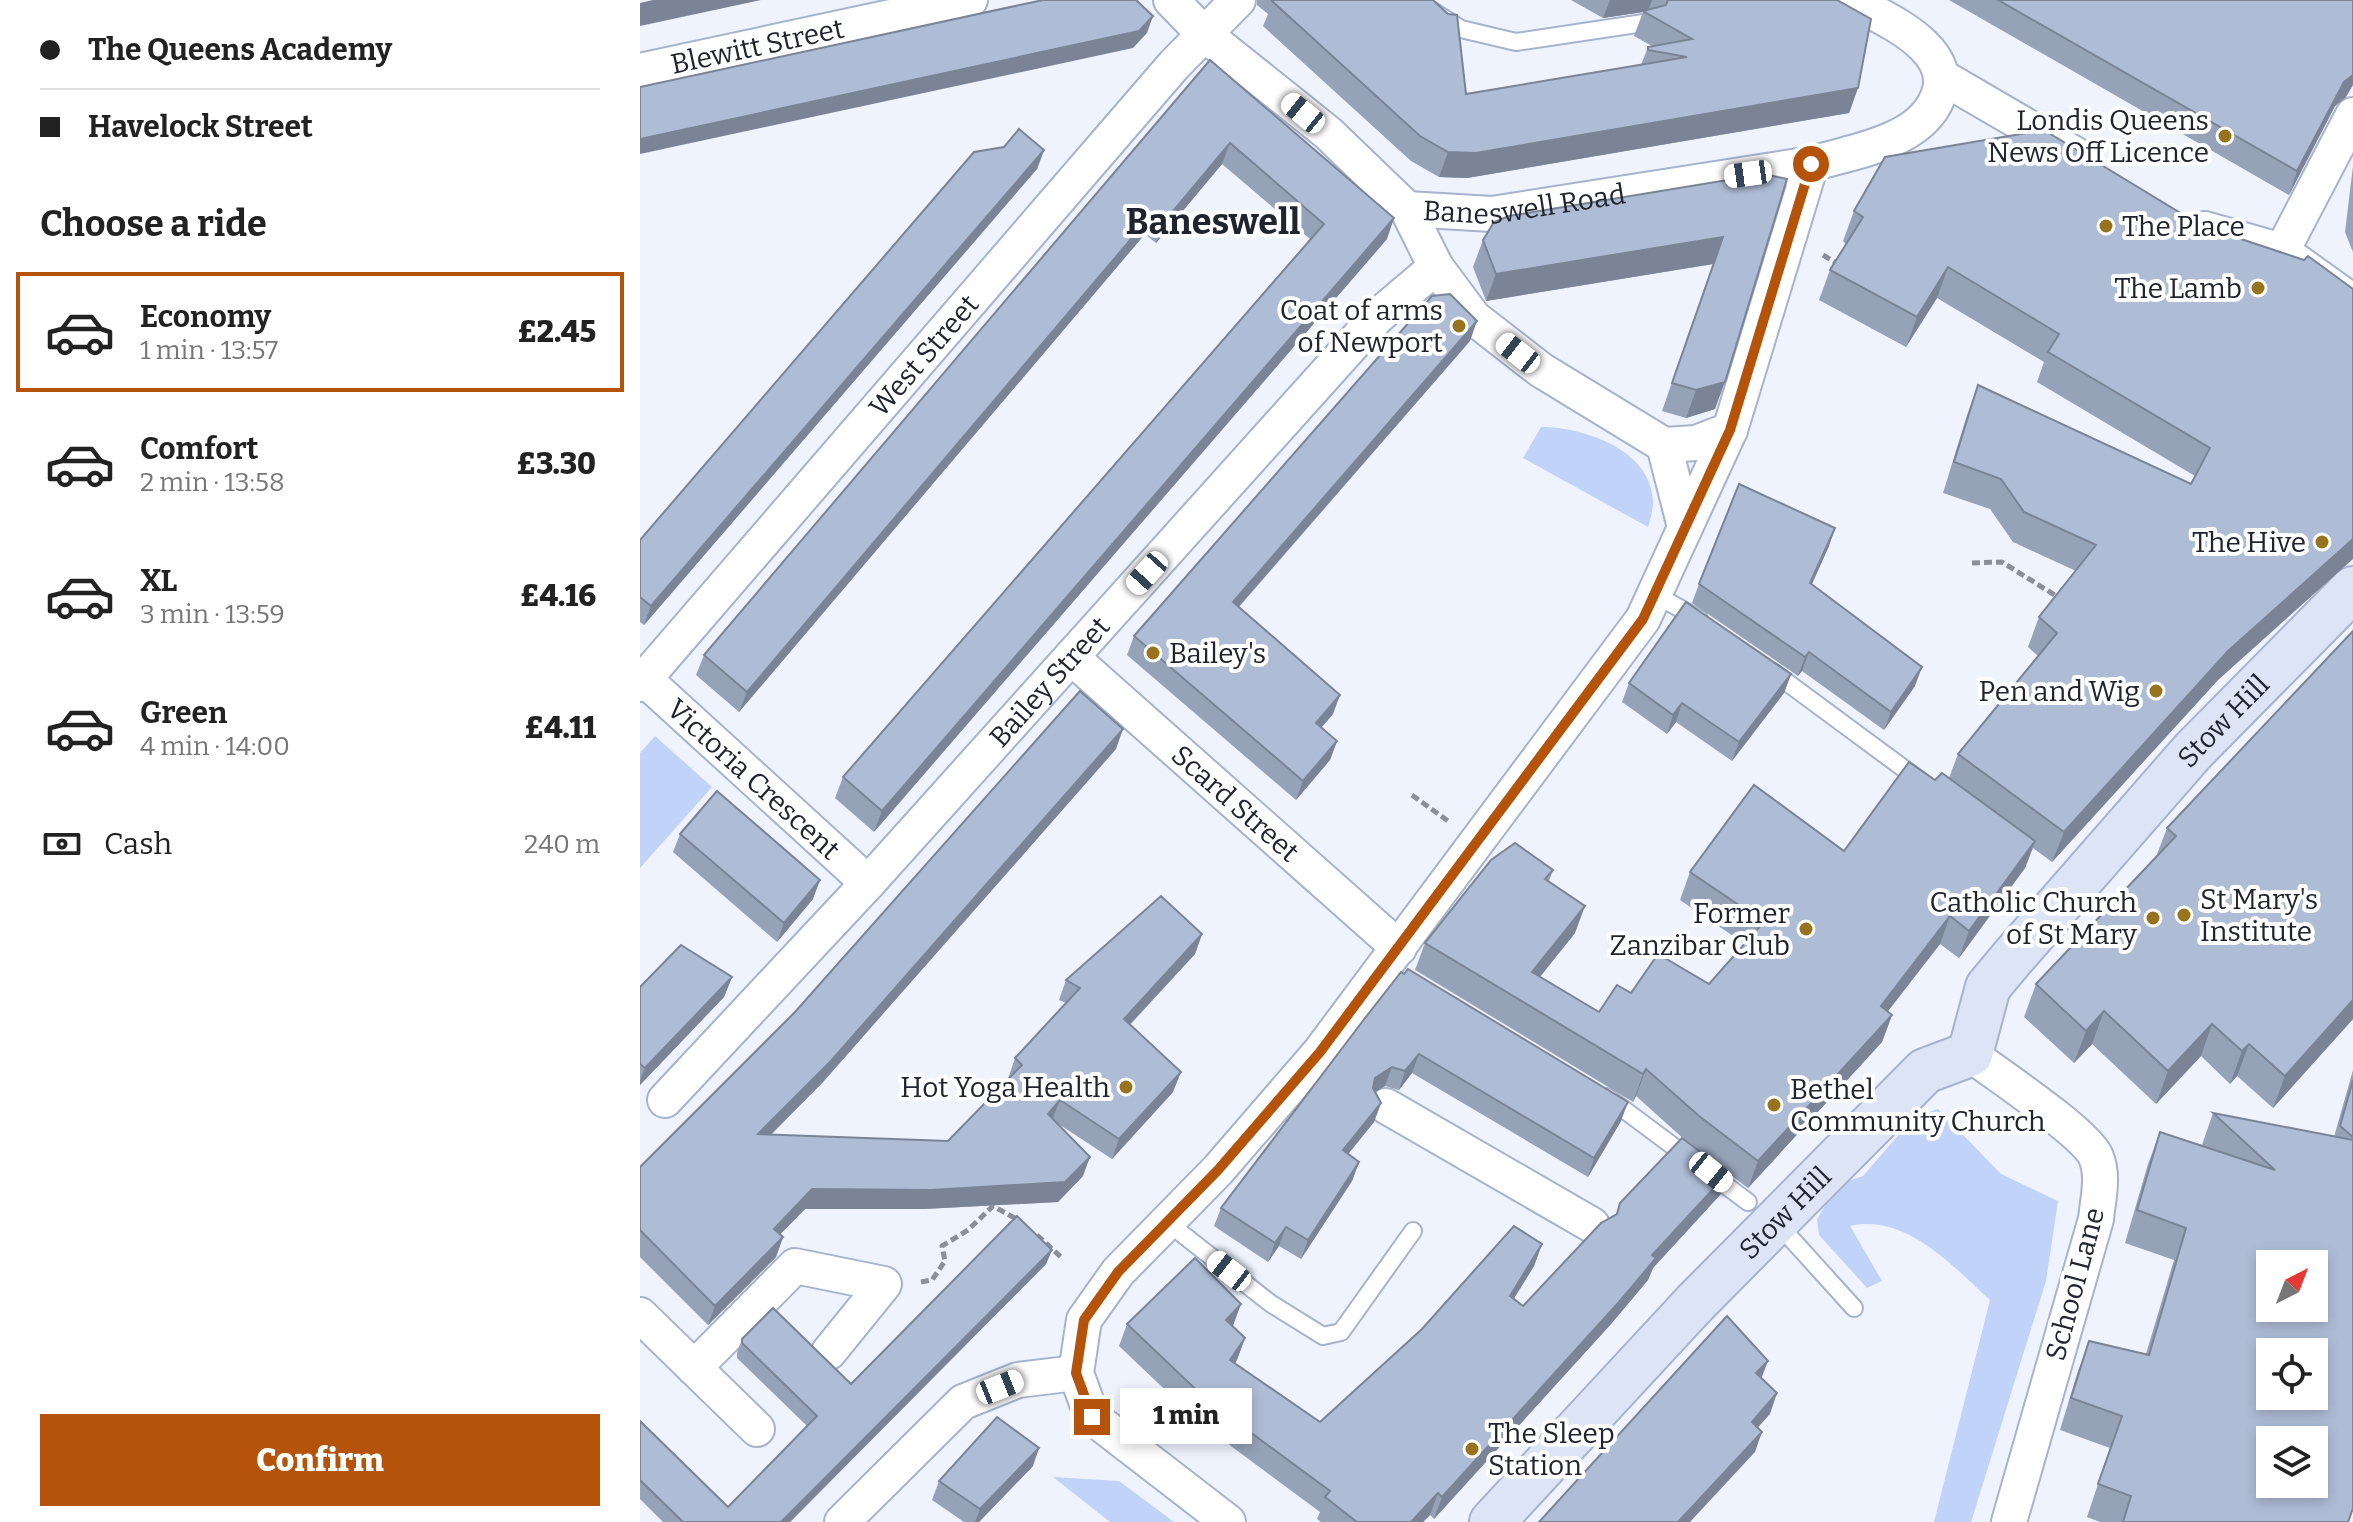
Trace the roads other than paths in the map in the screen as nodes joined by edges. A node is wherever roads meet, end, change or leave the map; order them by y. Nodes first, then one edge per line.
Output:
1 (970, 0) edge
2 (1171, 0) edge
3 (1238, 0) edge
4 (1415, 0) edge
5 (1851, 0) edge
6 (1650, 22) edge
7 (1203, 33) junction
8 (640, 71) edge
9 (1942, 77) junction
10 (2353, 115) edge
11 (1811, 164) junction
12 (2100, 169) edge
13 (1407, 209) junction
14 (2178, 214) edge
15 (2282, 251) junction
16 (1436, 267) junction
17 (2353, 302) edge
18 (1730, 430) junction
19 (1664, 445) junction
20 (1685, 527) junction
21 (2353, 589) edge
22 (1656, 595) junction
23 (1711, 626) edge
24 (1071, 657) junction
25 (1756, 660) edge
26 (642, 679) edge
27 (1932, 789) edge
28 (868, 883) junction
29 (1394, 961) junction
30 (1970, 1054) junction
31 (1589, 1087) edge
32 (665, 1100) dead end
33 (1386, 1106) dead end
34 (1763, 1212) junction
35 (1167, 1222) junction
36 (1592, 1225) dead end
37 (1413, 1231) dead end
38 (1854, 1308) dead end
39 (640, 1315) edge
40 (829, 1352) dead end
41 (694, 1368) junction
42 (1076, 1373) junction
43 (757, 1429) dead end
44 (842, 1522) edge
45 (1228, 1522) edge
46 (1492, 1522) edge
47 (2009, 1522) edge

1 - 8 street, Blewitt Street
2 - 7 street, Baneswell Road
3 - 7 street, West Street
4 - 6 lane
5 - 9 street
7 - 13 street, Baneswell Road
7 - 26 street, West Street
9 - 11 street, Baneswell Road
9 - 12 street
10 - 15 street
11 - 13 street, Baneswell Road
11 - 18 street
13 - 16 street
14 - 15 street
15 - 17 street
16 - 19 street
16 - 24 street, Bailey Street
18 - 19 street
18 - 20 street
19 - 20 street
20 - 22 street
21 - 30 street, Stow Hill
22 - 23 lane
22 - 29 street
24 - 28 street, Bailey Street
24 - 29 street, Scard Street
25 - 27 lane
26 - 28 street, Victoria Crescent
28 - 32 street, Bailey Street
29 - 35 street
30 - 34 street, Stow Hill
30 - 47 street, School Lane
31 - 34 lane
33 - 36 street
34 - 38 lane
34 - 46 street, Stow Hill
35 - 37 lane
35 - 42 street
39 - 41 street
40 - 41 street
41 - 43 street
42 - 44 street
42 - 45 street

